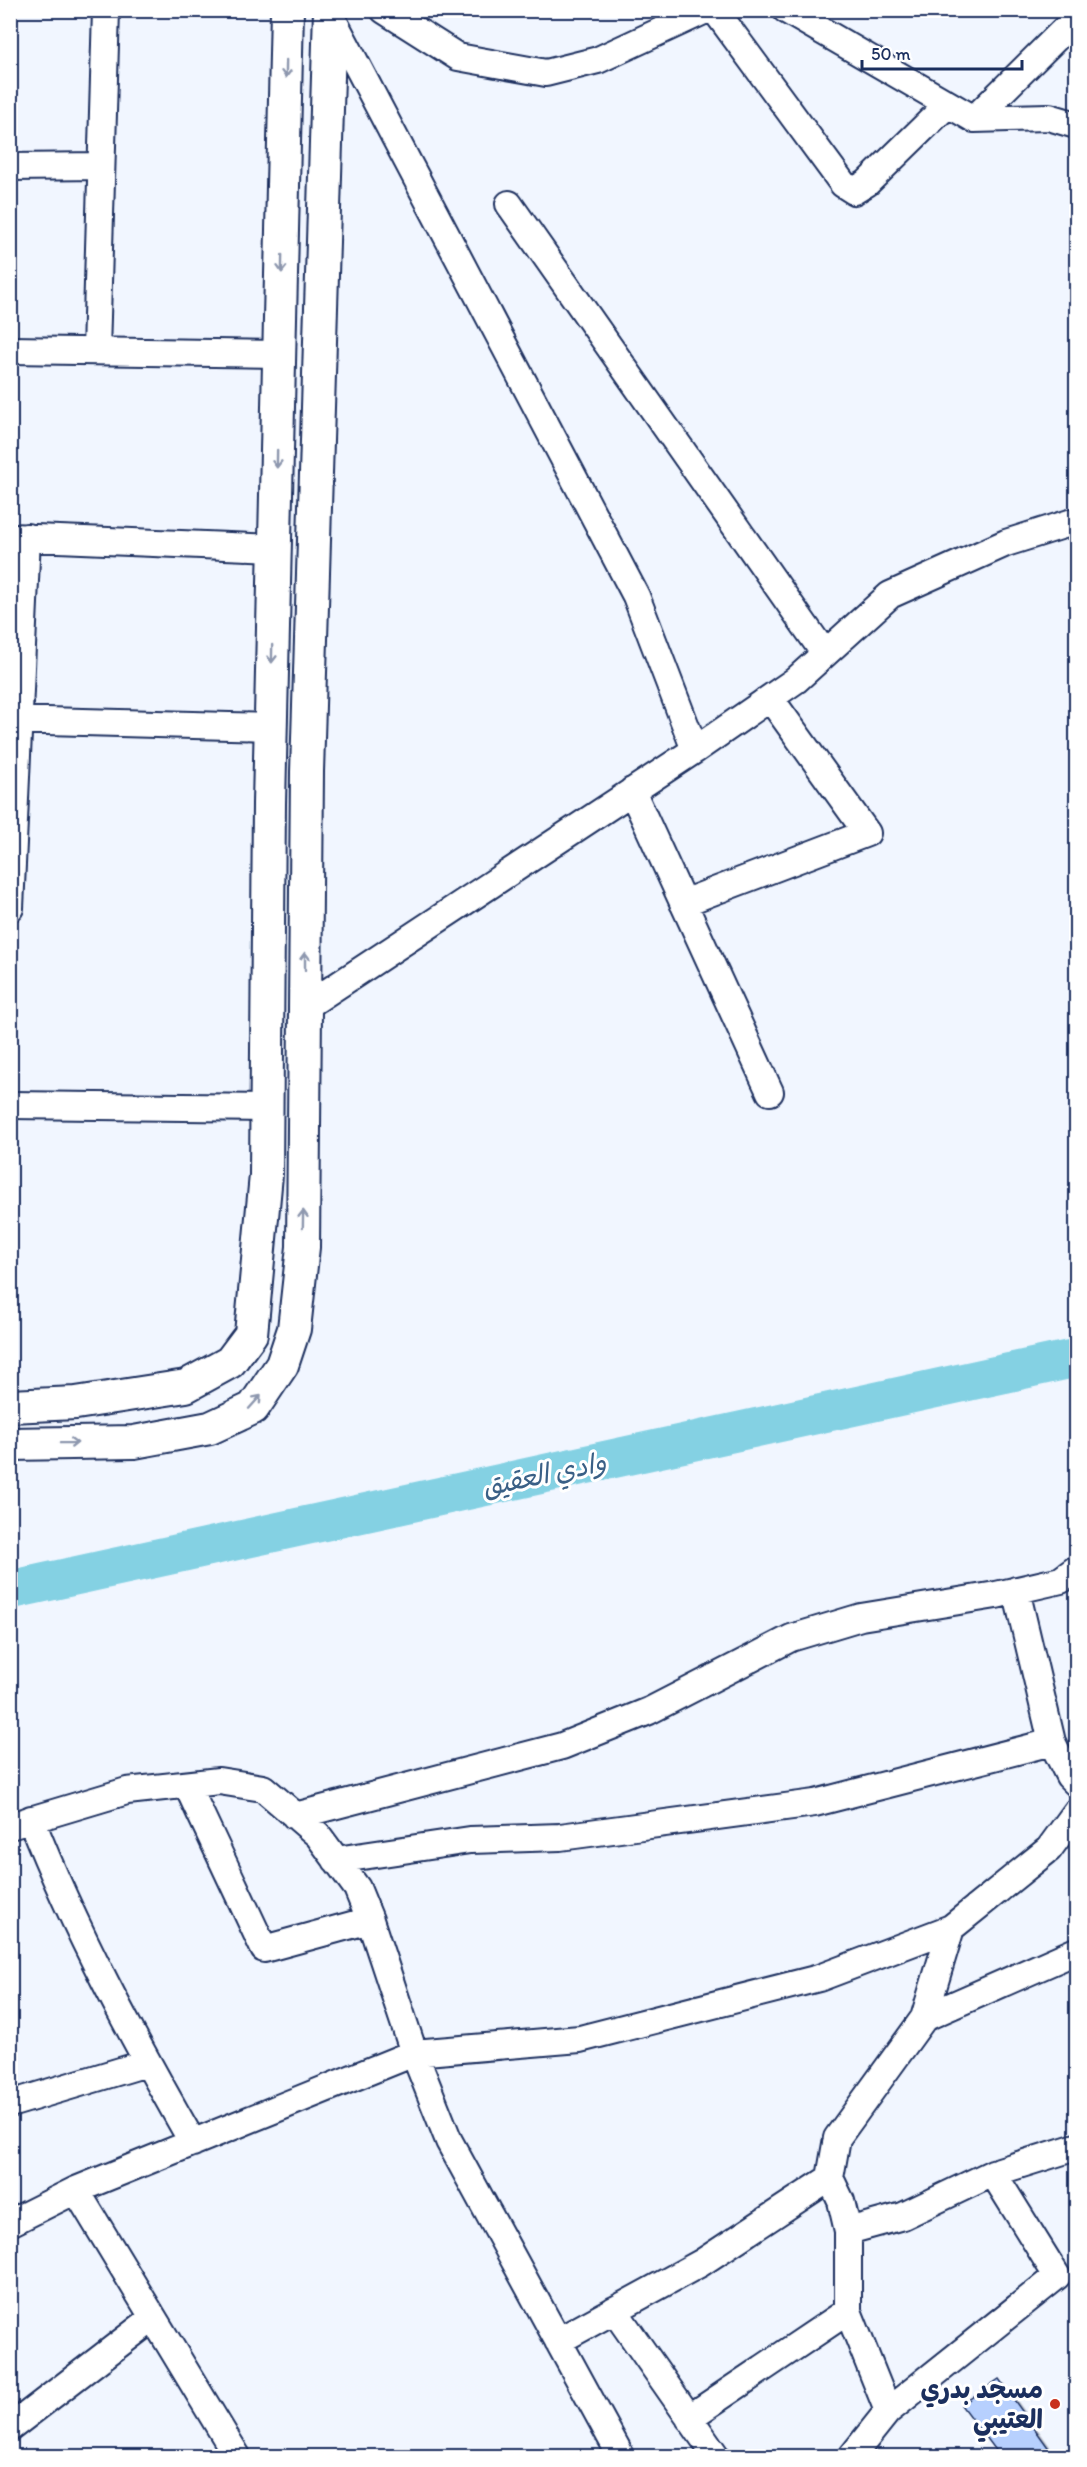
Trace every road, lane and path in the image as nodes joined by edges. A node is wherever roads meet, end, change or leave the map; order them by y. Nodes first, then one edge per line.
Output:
1 (106, 10) edge
2 (287, 10) edge
3 (384, 10) edge
4 (706, 10) edge
5 (715, 10) edge
6 (786, 10) edge
7 (330, 12) edge
8 (1077, 18) edge
9 (948, 104) junction
10 (974, 119) junction
11 (1077, 125) edge
12 (101, 166) junction
13 (10, 167) edge
14 (509, 204) dead end
15 (10, 350) edge
16 (96, 351) junction
17 (280, 354) junction
18 (1077, 521) edge
19 (19, 537) edge
20 (275, 548) junction
21 (312, 615) junction
22 (273, 618) junction
23 (825, 654) junction
24 (771, 698) junction
25 (15, 720) edge
26 (270, 727) junction
27 (695, 750) junction
28 (632, 791) junction
29 (683, 903) junction
30 (10, 908) edge
31 (305, 1007) junction
32 (770, 1092) dead end
33 (10, 1105) edge
34 (266, 1108) junction
35 (10, 1406) edge
36 (10, 1444) edge
37 (1077, 1569) edge
38 (1016, 1590) junction
39 (1052, 1742) junction
40 (1077, 1783) edge
41 (187, 1785) junction
42 (1077, 1812) edge
43 (295, 1816) junction
44 (21, 1823) edge
45 (336, 1860) junction
46 (370, 1920) junction
47 (951, 1929) junction
48 (1077, 1951) edge
49 (924, 2018) junction
50 (414, 2053) junction
51 (147, 2063) junction
52 (10, 2104) edge
53 (192, 2143) junction
54 (1077, 2147) edge
55 (993, 2173) junction
56 (830, 2178) junction
57 (76, 2190) junction
58 (10, 2223) edge
59 (848, 2231) junction
60 (614, 2310) junction
61 (848, 2311) junction
62 (153, 2318) junction
63 (558, 2341) junction
64 (888, 2411) junction
65 (689, 2418) junction
66 (10, 2428) edge
67 (237, 2457) edge
68 (621, 2457) edge
69 (716, 2457) edge
70 (852, 2457) edge

1 - 12 street
2 -> 17 street
3 - 4 street
5 - 9 street
6 - 9 street
7 - 21 street
7 - 27 street
8 - 10 street
9 - 10 street
10 - 11 street
12 - 13 street
12 - 16 street
14 - 23 street
15 - 16 street
16 - 17 street
17 -> 20 street
18 - 23 street
19 - 20 street
19 - 25 street
20 - 22 street
21 - 22 street
31 -> 21 street
22 -> 26 street
23 - 24 street
24 - 27 street
24 - 29 street
25 - 26 street
25 - 30 street
26 - 34 street
27 - 28 street
28 - 29 street
28 - 31 street
29 - 32 street
36 -> 31 street
33 - 34 street
34 - 35 street
37 - 38 street
38 - 39 street
38 - 43 street
39 - 40 street
39 - 45 street
41 - 43 street
41 - 44 street
41 - 46 street
42 - 47 street
43 - 45 street
44 - 51 street
45 - 46 street
46 - 50 street
47 - 49 street
47 - 50 street
48 - 49 street
49 - 56 street
50 - 53 street
50 - 63 street
51 - 52 street
51 - 53 street
53 - 57 street
54 - 55 street
55 - 59 street
55 - 64 street
56 - 59 street
56 - 60 street
57 - 58 street
57 - 62 street
59 - 61 street
60 - 63 street
60 - 65 street
61 - 64 street
61 - 65 street
62 - 66 street
62 - 67 street
63 - 68 street
64 - 70 street
65 - 69 street

